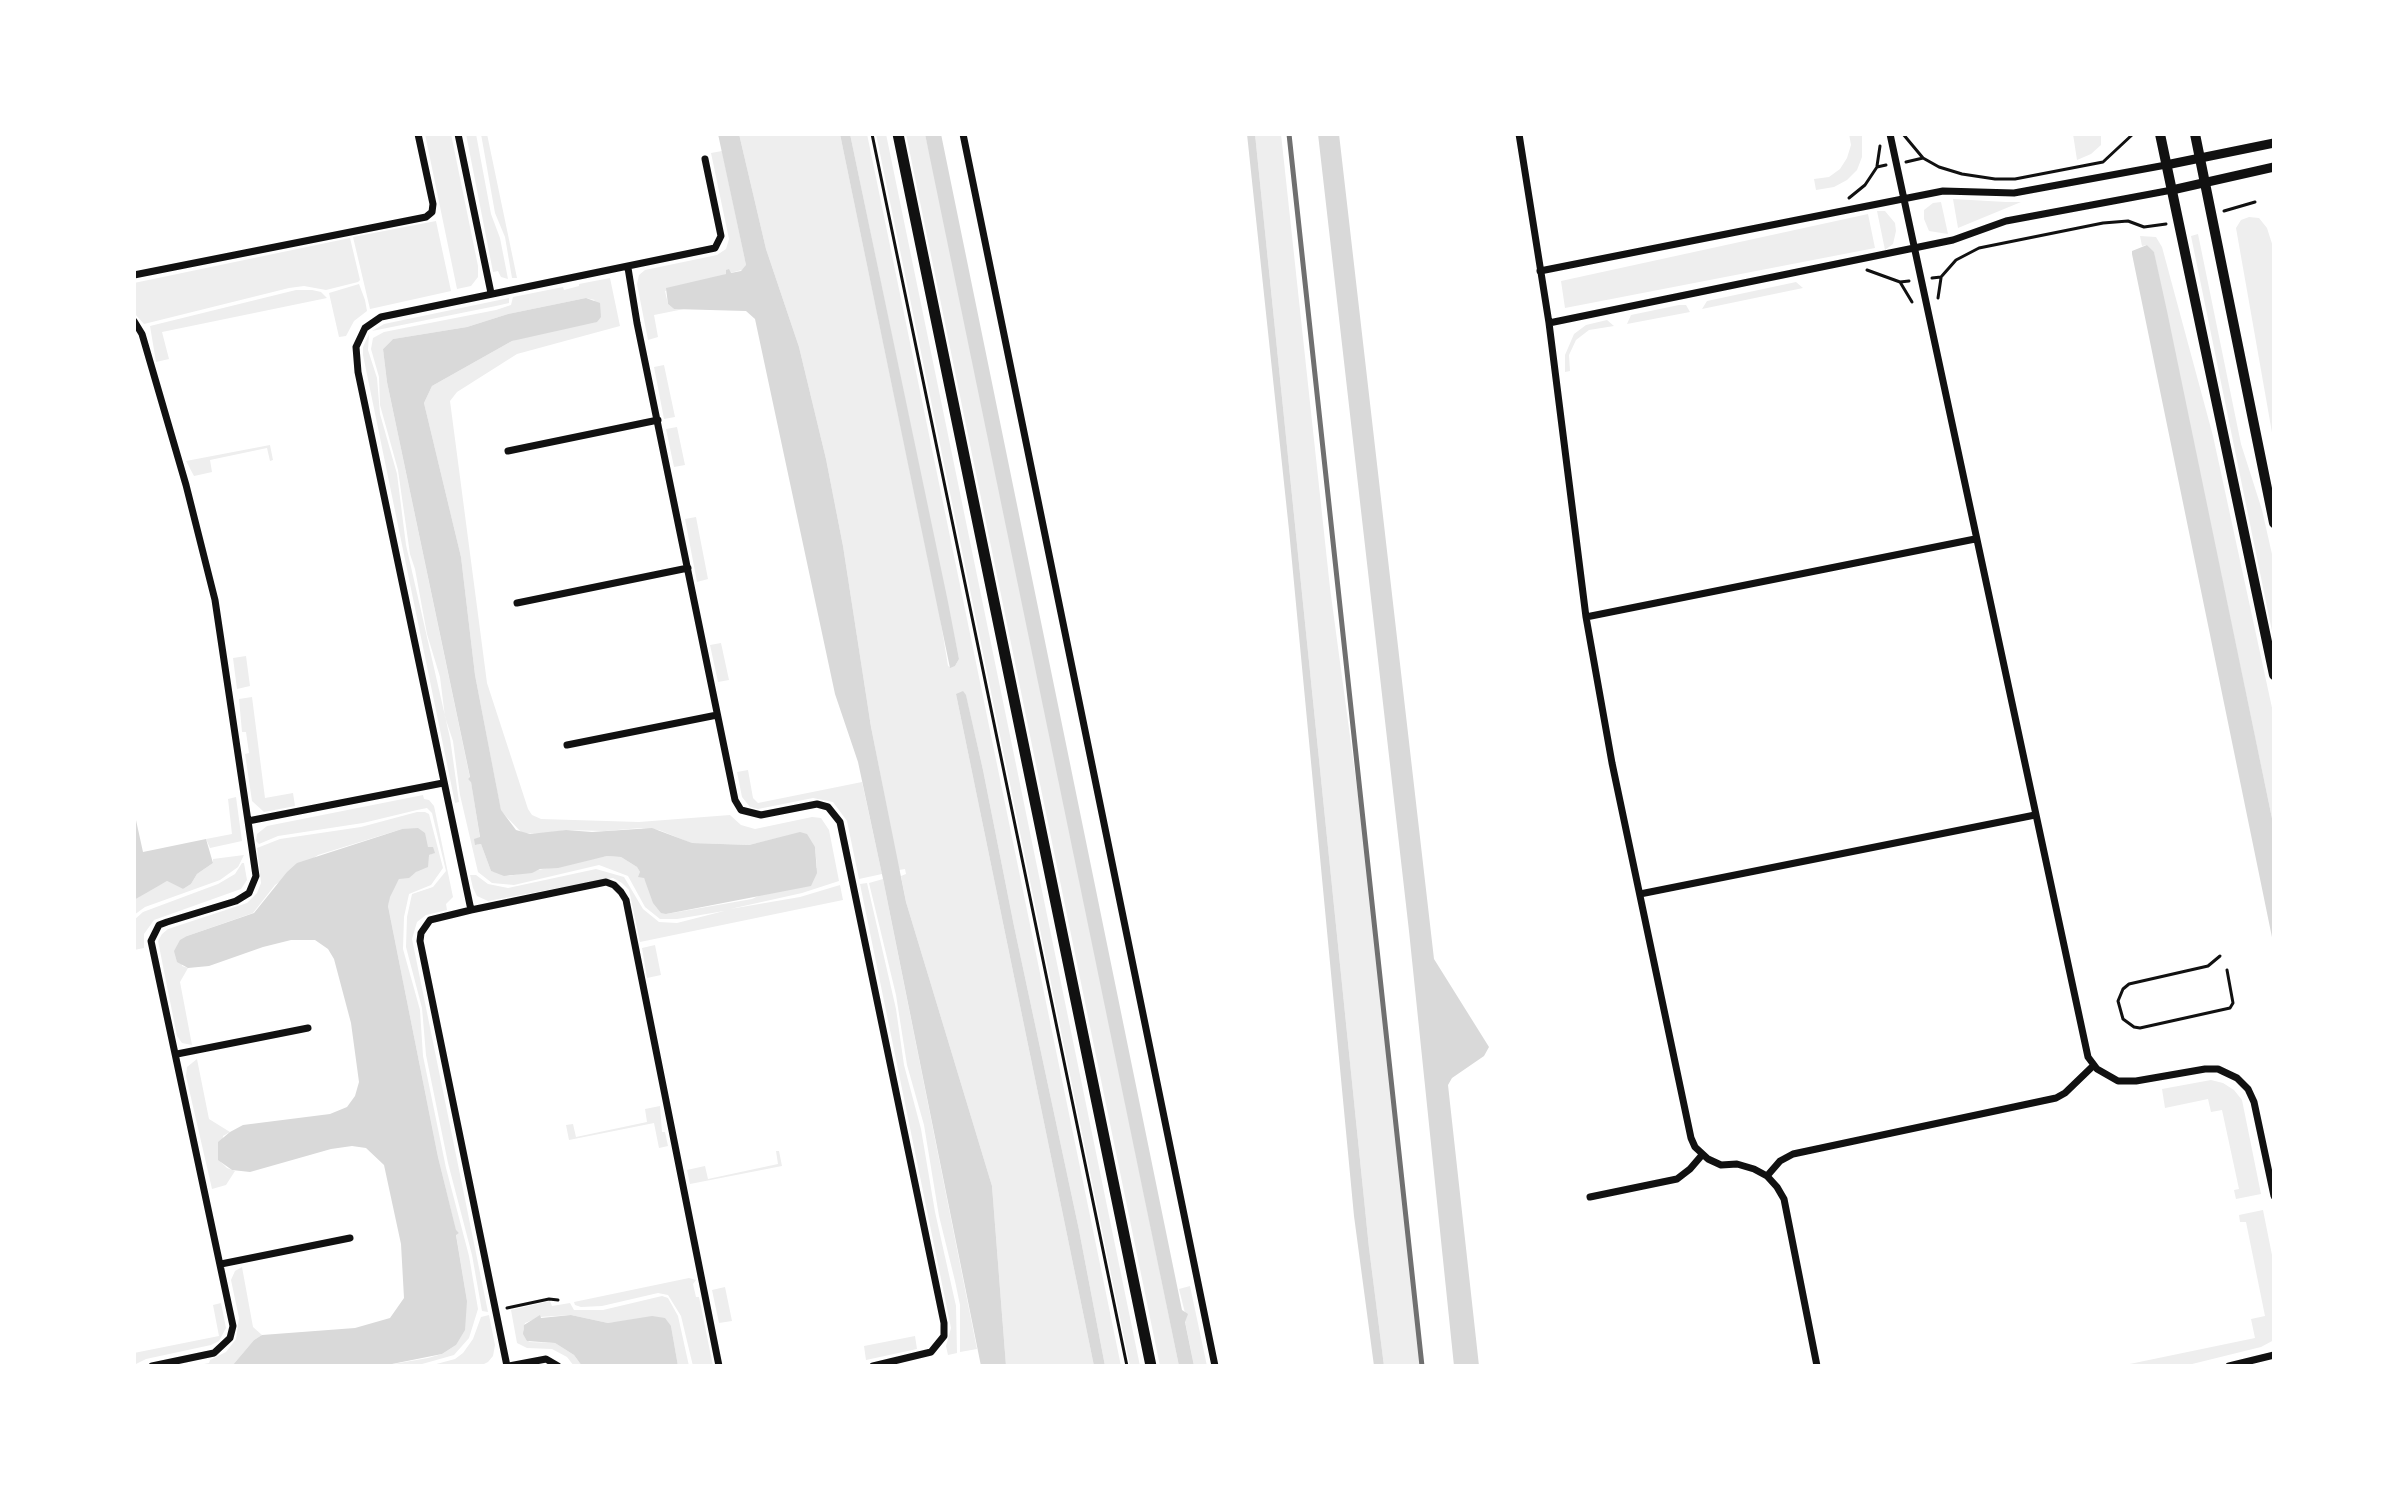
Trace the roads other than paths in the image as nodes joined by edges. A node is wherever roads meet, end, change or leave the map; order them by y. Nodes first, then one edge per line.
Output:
1 (418, 134) edge
2 (458, 134) edge
3 (898, 134) edge
4 (963, 134) edge
5 (1519, 134) edge
6 (1890, 134) edge
7 (2160, 134) edge
8 (2195, 134) edge
9 (2274, 143) edge
10 (2200, 158) junction
11 (705, 159) dead end
12 (2166, 165) junction
13 (2274, 167) edge
14 (2205, 184) junction
15 (2172, 190) junction
16 (1904, 200) junction
17 (1914, 248) junction
18 (628, 268) junction
19 (1540, 271) junction
20 (134, 275) edge
21 (491, 293) junction
22 (134, 321) edge
23 (1549, 323) junction
24 (658, 420) junction
25 (508, 451) dead end
26 (2274, 523) edge
27 (1975, 539) junction
28 (688, 568) junction
29 (517, 603) dead end
30 (1586, 617) junction
31 (2274, 675) edge
32 (717, 715) junction
33 (567, 745) dead end
34 (443, 783) junction
35 (2035, 815) junction
36 (248, 821) junction
37 (1640, 894) junction
38 (471, 910) junction
39 (2220, 956) dead end
40 (2227, 970) dead end
41 (308, 1028) dead end
42 (177, 1054) junction
43 (2093, 1066) junction
44 (1702, 1155) junction
45 (1767, 1176) junction
46 (2274, 1196) edge
47 (1590, 1197) dead end
48 (350, 1238) dead end
49 (221, 1264) junction
50 (2274, 1355) edge
51 (152, 1366) edge
52 (508, 1366) edge
53 (558, 1366) edge
54 (719, 1366) edge
55 (873, 1366) edge
56 (1151, 1366) edge
57 (1215, 1366) edge
58 (1817, 1366) edge
59 (2229, 1366) edge

1 - 20 street
2 - 21 street
3 - 56 main road
4 - 57 street
5 - 19 street
6 - 16 street
7 - 12 main road
8 - 10 main road
9 - 10 street
10 - 12 street
10 - 14 main road
11 - 18 street
12 - 15 main road
12 - 16 street
13 - 14 street
14 - 15 street
14 - 26 main road
15 - 17 street
15 - 31 main road
16 - 17 street
16 - 19 street
17 - 23 street
17 - 27 street
18 - 21 street
18 - 24 street
19 - 23 street
21 - 34 street
22 - 36 street
23 - 30 street
24 - 25 street
24 - 28 street
27 - 30 street
27 - 35 street
28 - 29 street
28 - 32 street
30 - 37 street
32 - 33 street
32 - 55 street
34 - 36 street
34 - 38 street
35 - 37 street
35 - 43 street
36 - 42 street
37 - 44 street
38 - 52 street
38 - 54 street
39 - 40 lane
41 - 42 street
42 - 49 street
43 - 45 street
43 - 46 street
44 - 45 street
44 - 47 street
45 - 58 street
48 - 49 street
49 - 51 street
50 - 59 street
52 - 53 street

